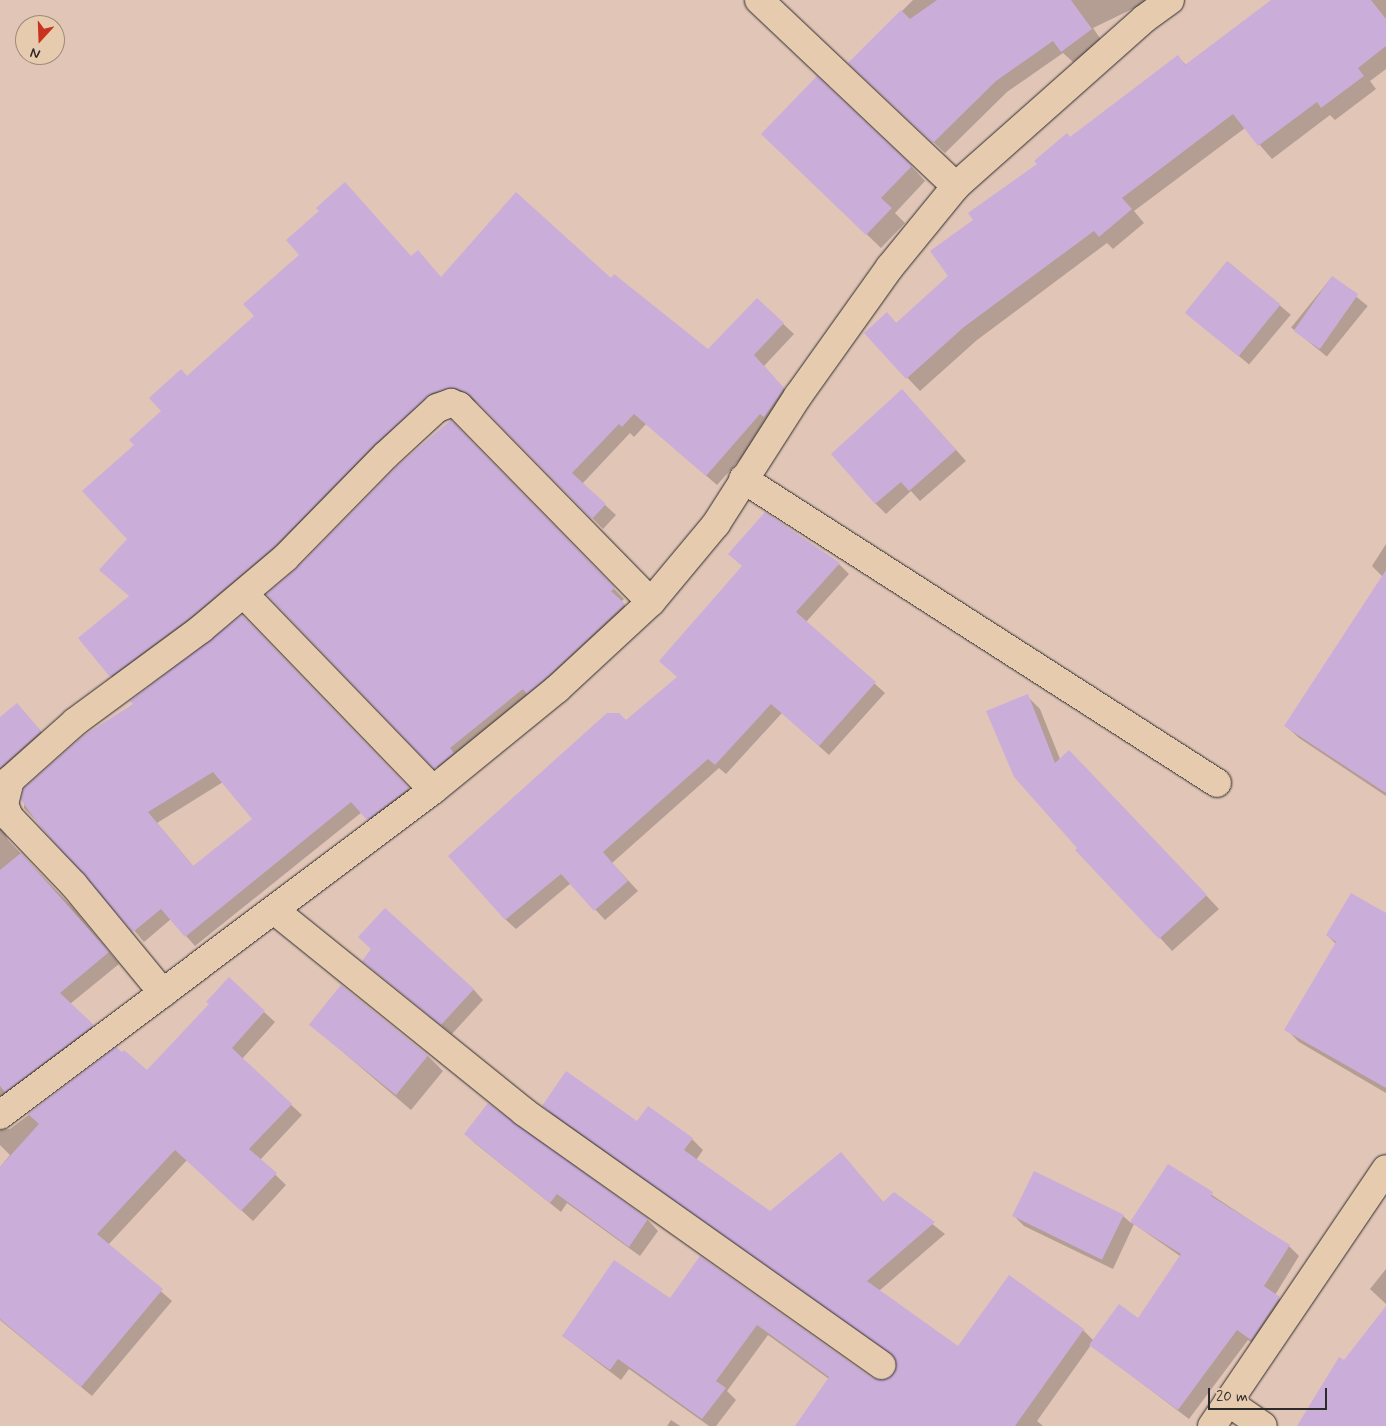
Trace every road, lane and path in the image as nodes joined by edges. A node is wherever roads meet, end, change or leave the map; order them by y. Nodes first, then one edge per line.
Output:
1 (759, 0) edge
2 (1170, 0) edge
3 (956, 186) junction
4 (743, 479) junction
5 (244, 594) junction
6 (651, 602) junction
7 (1217, 783) dead end
8 (433, 790) junction
9 (274, 910) junction
10 (162, 993) junction
11 (0, 1115) edge
12 (1386, 1169) edge
13 (881, 1365) dead end
14 (1228, 1402) junction
15 (1212, 1426) edge
16 (1263, 1426) edge

1 - 3 street
2 - 3 street
3 - 4 street
4 - 6 street
4 - 7 street
5 - 6 street
5 - 8 street
5 - 10 street
6 - 8 street
8 - 9 street
9 - 10 street
9 - 13 street
10 - 11 street
12 - 14 street
14 - 15 street
14 - 16 street

